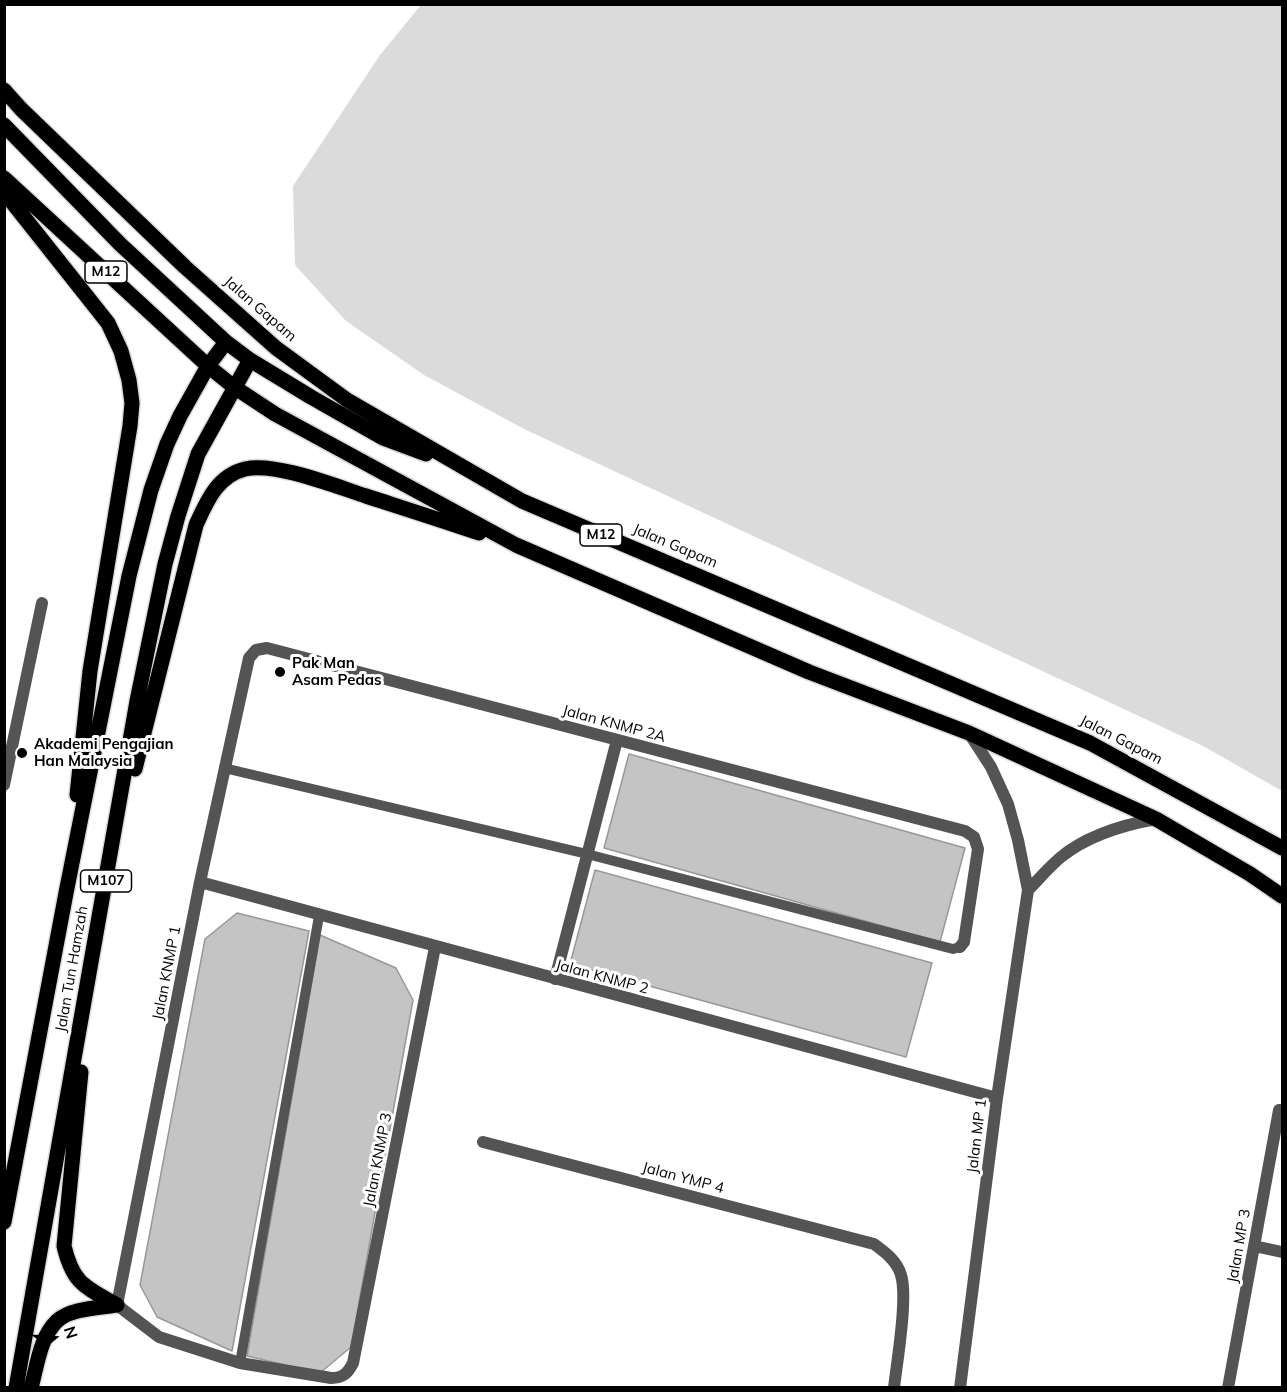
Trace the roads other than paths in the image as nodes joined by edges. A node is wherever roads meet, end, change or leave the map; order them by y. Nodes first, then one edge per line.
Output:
1 (4, 90) edge
2 (4, 125) edge
3 (4, 178) edge
4 (4, 192) edge
5 (226, 342) junction
6 (250, 360) junction
7 (208, 366) junction
8 (234, 387) junction
9 (469, 470) junction
10 (516, 545) junction
11 (42, 603) dead end
12 (256, 650) joint
13 (969, 733) junction
14 (617, 740) junction
15 (224, 768) junction
16 (4, 785) edge
17 (1156, 819) junction
18 (1282, 848) edge
19 (587, 854) junction
20 (200, 882) junction
21 (1028, 890) junction
22 (66, 893) junction
23 (103, 894) junction
24 (1282, 896) edge
25 (319, 916) junction
26 (435, 947) junction
27 (960, 947) joint
28 (93, 952) junction
29 (555, 980) junction
30 (997, 1098) junction
31 (1279, 1110) dead end
32 (483, 1142) dead end
33 (6, 1208) edge
34 (4, 1222) edge
35 (1254, 1246) junction
36 (1282, 1252) edge
37 (117, 1305) junction
38 (240, 1363) junction
39 (16, 1388) edge
40 (31, 1388) edge
41 (894, 1388) edge
42 (960, 1388) edge
43 (1228, 1388) edge

1 - 9 main road, Jalan Gapam / M12
2 - 5 main road
3 - 7 main road, M12
4 - 22 main road
5 - 6 main road
5 - 7 main road, Jalan Tun Hamzah / M107
6 - 8 main road, Jalan Tun Hamzah / M107
6 - 9 main road
7 - 8 main road, M12
7 - 22 main road, Jalan Tun Hamzah / M107
8 - 10 main road, M12
8 - 23 main road, Jalan Tun Hamzah / M107
9 - 18 main road, Jalan Gapam / M12
10 - 13 main road, M12
10 - 23 main road
11 - 16 street
12 - 14 street, Jalan KNMP 2A
12 - 15 street, Jalan KNMP 1
13 - 17 main road, M12
13 - 21 street, Jalan MP 1
14 - 19 street
14 - 27 street, Jalan KNMP 2A
15 - 19 lane
15 - 20 street, Jalan KNMP 1
17 - 21 street
17 - 24 main road, M12
19 - 27 lane
19 - 29 street
20 - 25 street, Jalan KNMP 2
20 - 37 street, Jalan KNMP 1
21 - 30 street, Jalan MP 1
22 - 33 main road, Jalan Tun Hamzah / M107
23 - 28 main road, Jalan Tun Hamzah / M107
25 - 26 street, Jalan KNMP 2
25 - 38 lane
26 - 29 street, Jalan KNMP 2
26 - 38 street, Jalan KNMP 3
28 - 37 main road
28 - 39 main road, Jalan Tun Hamzah / M107
29 - 30 street, Jalan KNMP 2
30 - 42 street, Jalan MP 1
31 - 35 street, Jalan MP 3
32 - 41 street, Jalan YMP 4
33 - 34 main road, Jalan Tun Hamzah / M107
35 - 36 street
35 - 43 street, Jalan MP 3
37 - 38 street
37 - 40 main road

